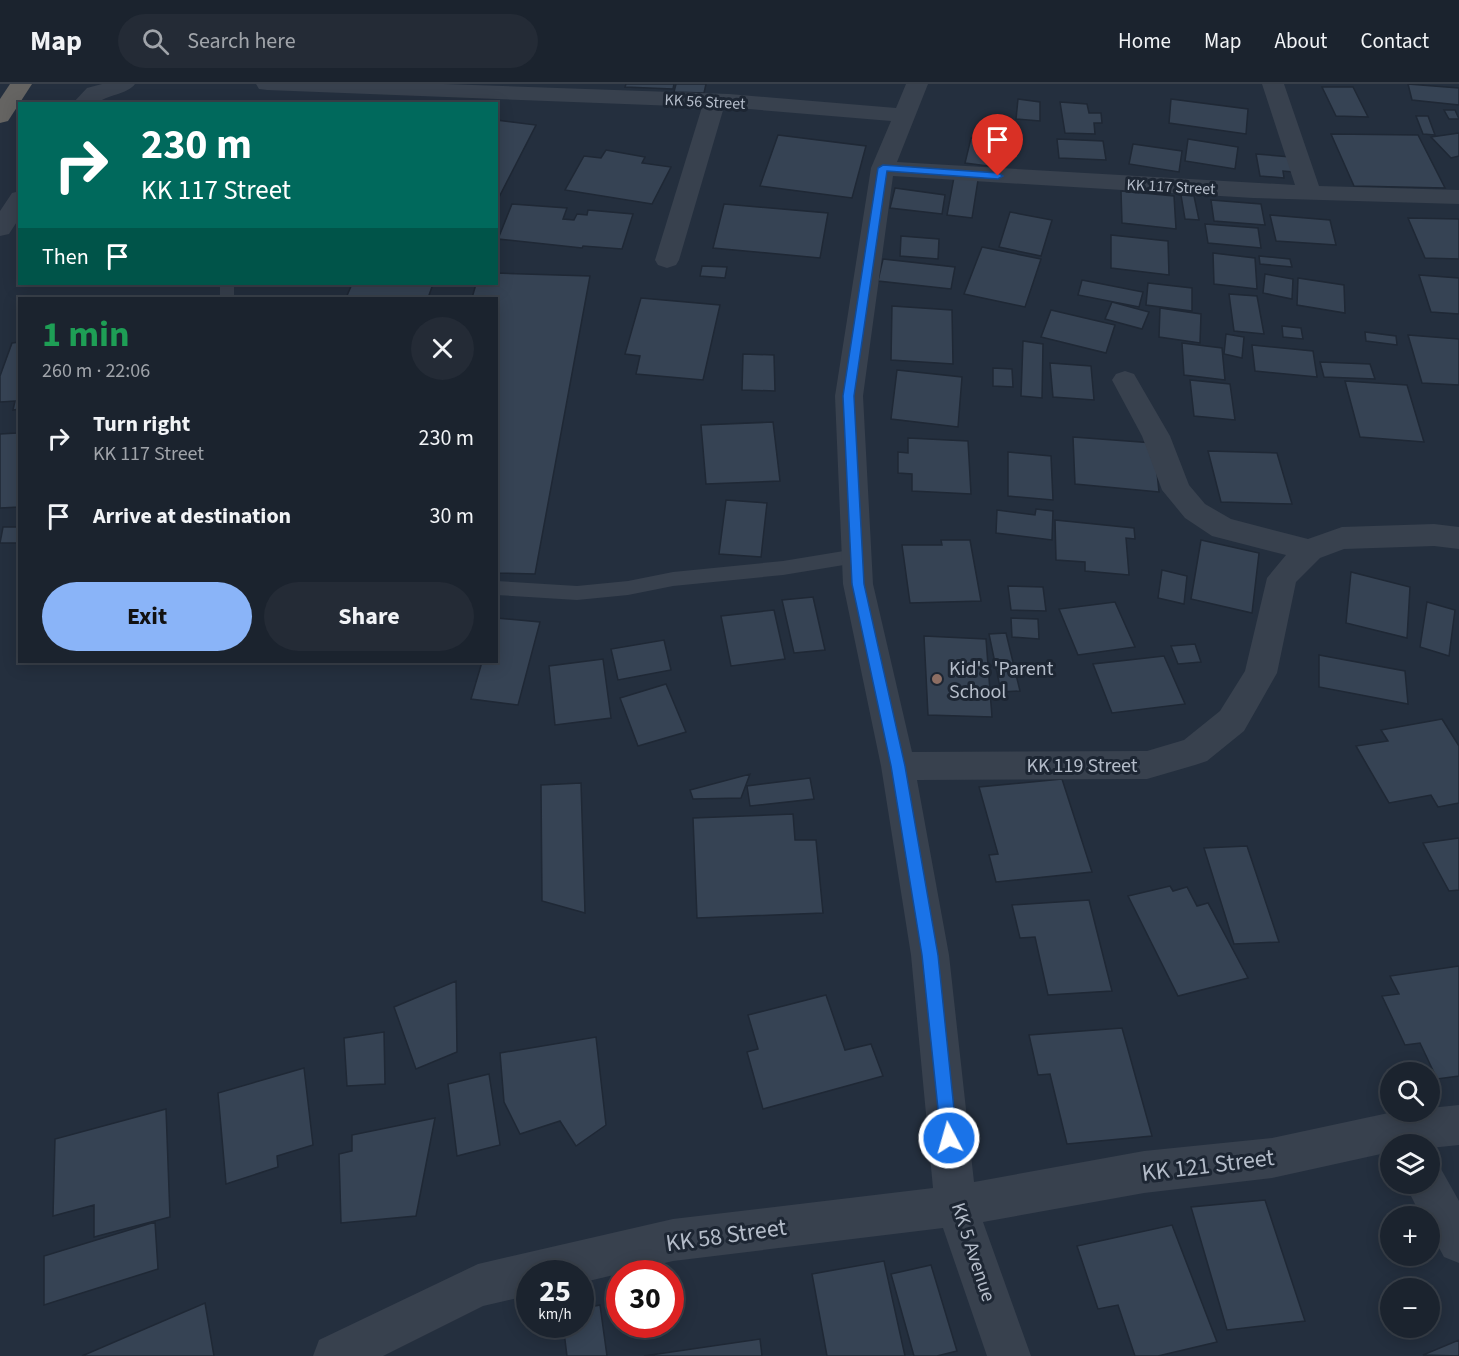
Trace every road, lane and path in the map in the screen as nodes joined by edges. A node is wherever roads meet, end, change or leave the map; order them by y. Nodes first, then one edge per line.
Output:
1 (21, 84) edge
2 (124, 84) edge
3 (267, 84) edge
4 (918, 84) edge
5 (1273, 84) edge
6 (405, 86) edge
7 (715, 101) junction
8 (85, 102) edge
9 (903, 115) junction
10 (0, 116) edge
11 (883, 168) junction
12 (18, 184) edge
13 (1309, 191) junction
14 (0, 194) edge
15 (1459, 197) edge
16 (18, 201) edge
17 (0, 229) edge
18 (667, 260) dead end
19 (1125, 380) dead end
20 (1459, 538) edge
21 (1309, 550) junction
22 (856, 556) junction
23 (498, 588) edge
24 (898, 766) junction
25 (1459, 1125) edge
26 (1418, 1134) edge
27 (1380, 1141) edge
28 (1432, 1194) edge
29 (956, 1206) junction
30 (1459, 1242) edge
31 (335, 1356) edge
32 (1009, 1356) edge

1 - 10 highway
2 - 8 street
3 - 6 street, KK 56 Street
4 - 9 street, KK 5 Avenue
5 - 13 street
6 - 7 street, KK 56 Street
7 - 9 street, KK 56 Street
7 - 18 street
9 - 11 street, KK 5 Avenue
11 - 13 street, KK 117 Street
11 - 22 street, KK 5 Avenue
12 - 14 street
13 - 15 street, KK 117 Street
16 - 17 street
19 - 21 street
20 - 21 street, KK 119 Street
21 - 24 street, KK 119 Street
22 - 23 lane
22 - 24 street, KK 5 Avenue
24 - 29 street, KK 5 Avenue
25 - 26 street, KK 121 Street
27 - 29 street, KK 121 Street
28 - 30 street
29 - 31 street, KK 58 Street
29 - 32 street, KK 5 Avenue

